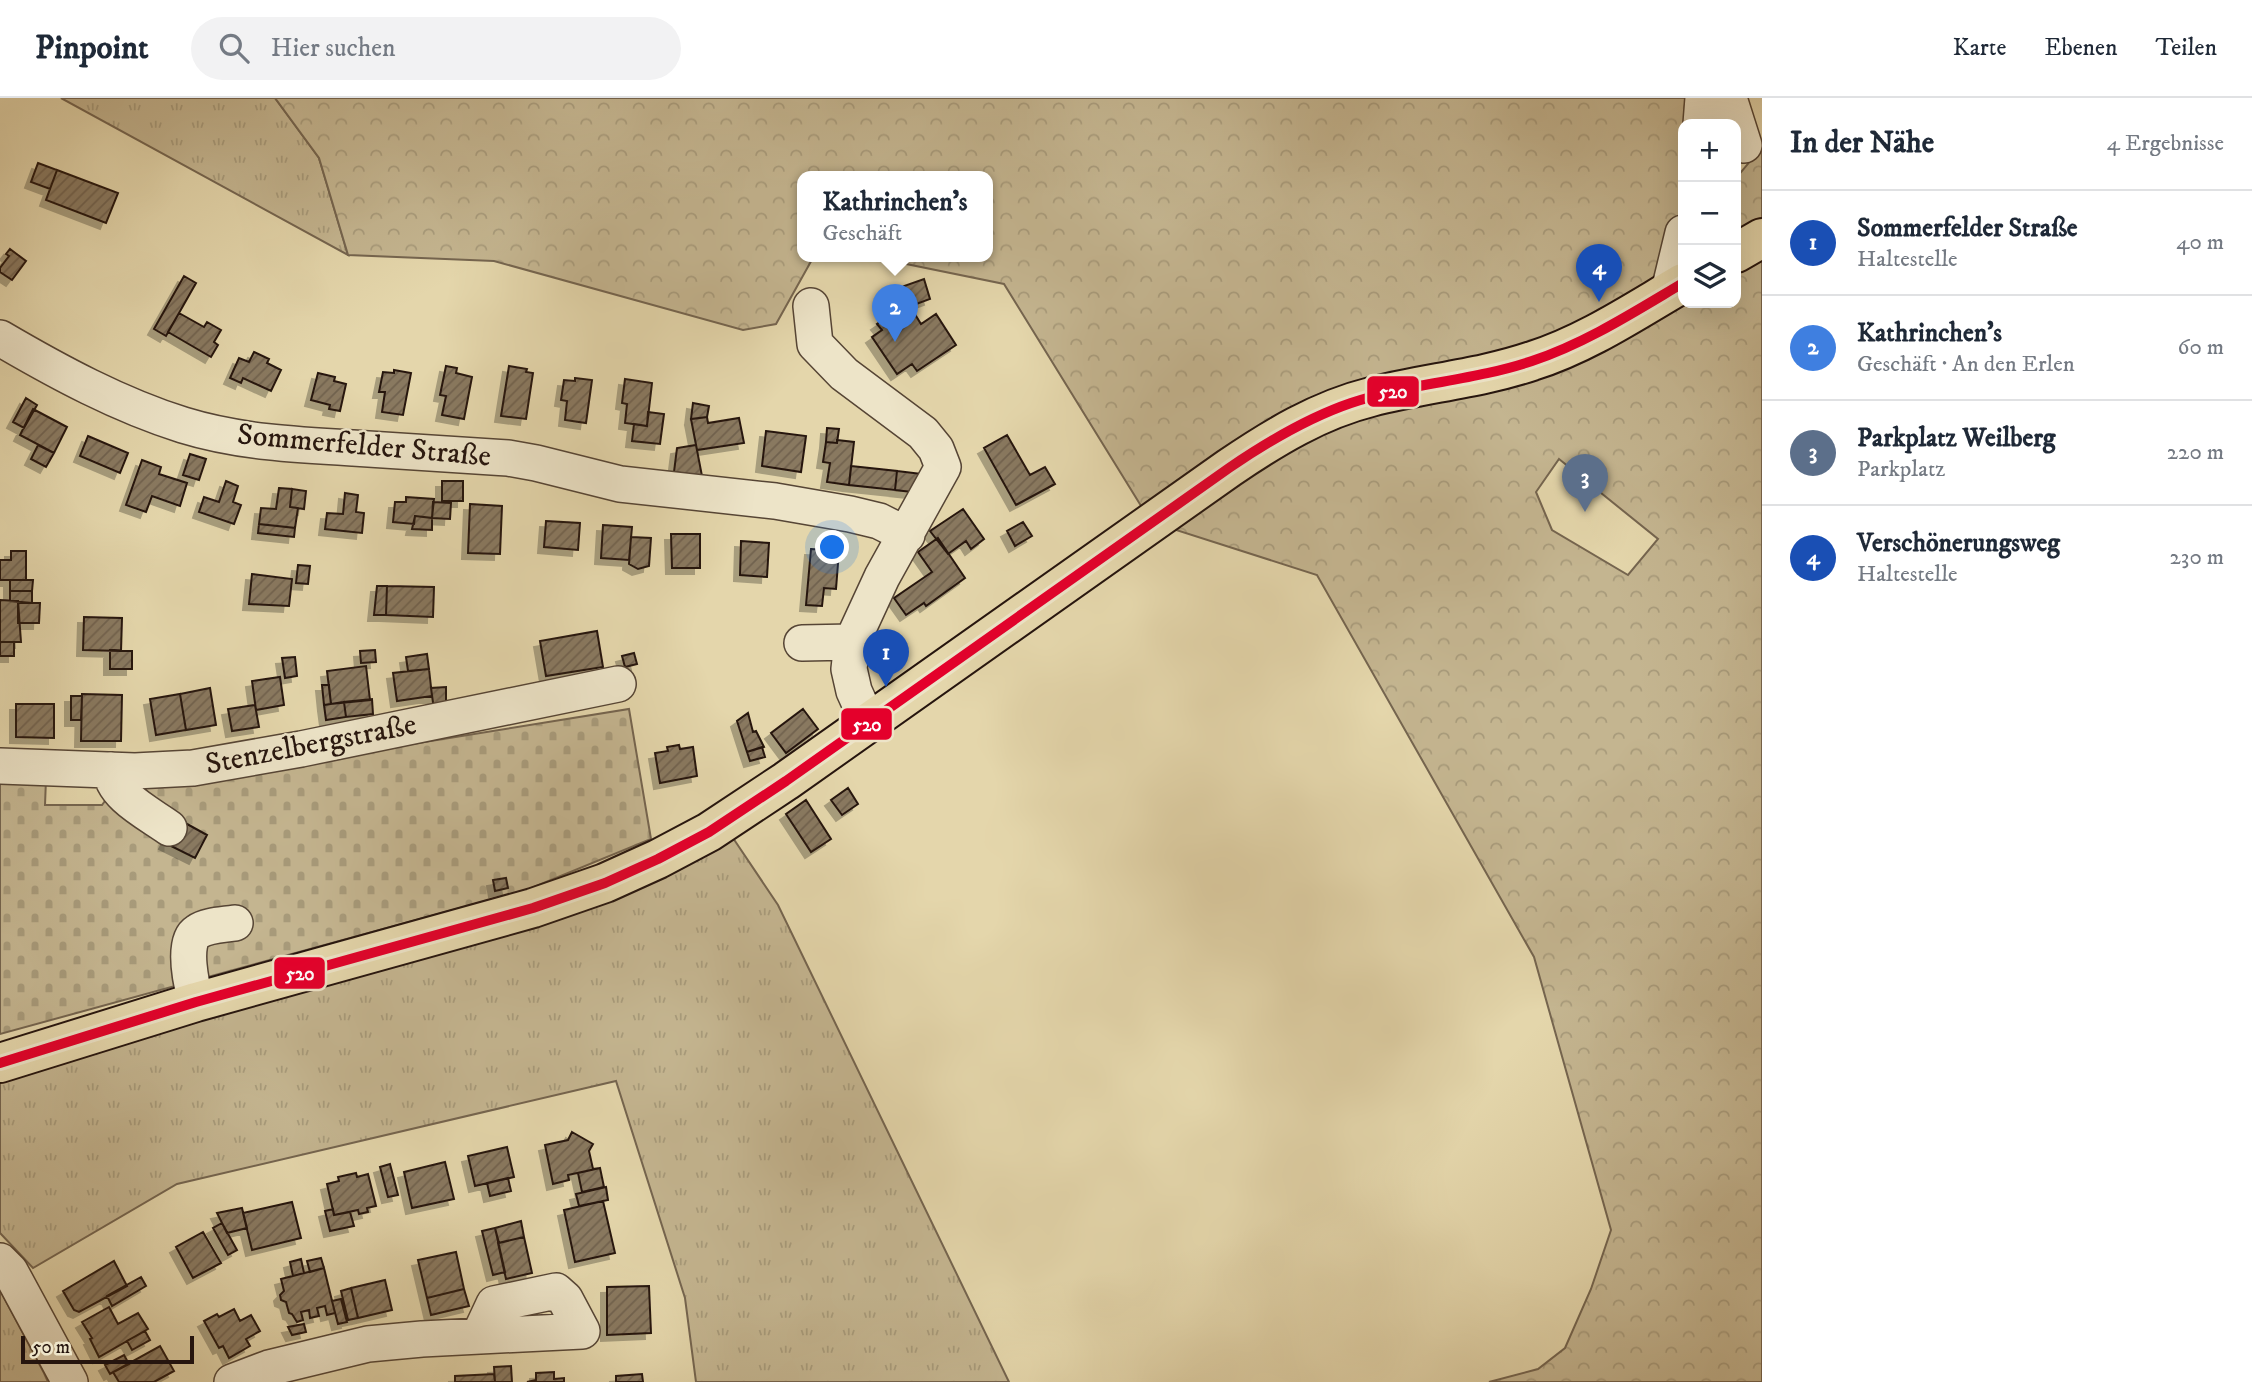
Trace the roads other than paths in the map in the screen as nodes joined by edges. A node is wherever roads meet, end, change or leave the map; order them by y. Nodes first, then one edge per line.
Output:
1 (1703, 98) edge
2 (1729, 98) edge
3 (1701, 119) edge
4 (1747, 141) edge
5 (1762, 237) edge
6 (1681, 245) edge
7 (1741, 250) edge
8 (1676, 287) edge
9 (811, 306) dead end
10 (0, 338) edge
11 (907, 535) junction
12 (852, 642) junction
13 (802, 643) dead end
14 (618, 684) dead end
15 (869, 722) junction
16 (0, 766) edge
17 (111, 770) junction
18 (169, 828) dead end
19 (235, 923) dead end
20 (196, 1002) junction
21 (0, 1063) edge
22 (0, 1261) edge
23 (479, 1336) dead end
24 (70, 1382) edge
25 (232, 1382) edge

1 - 3 street
2 - 4 street
5 - 7 main road
6 - 8 street
8 - 15 main road
9 - 11 street
10 - 11 street, Sommerfelder Straße
11 - 12 street
12 - 13 street
12 - 15 street
14 - 17 street, Stenzelbergstraße
15 - 20 main road
16 - 17 street, Stenzelbergstraße
17 - 18 street
19 - 20 street
20 - 21 main road
22 - 24 street
23 - 25 street

